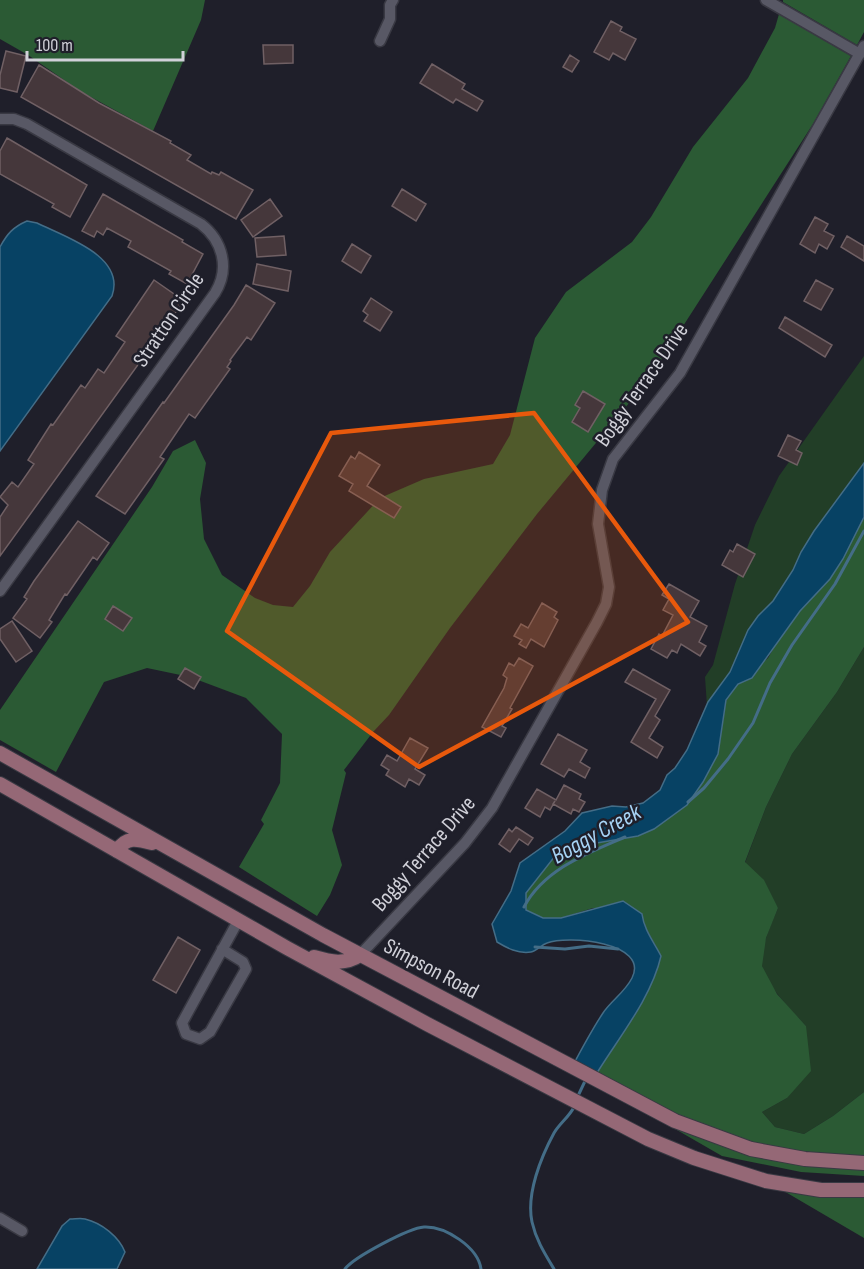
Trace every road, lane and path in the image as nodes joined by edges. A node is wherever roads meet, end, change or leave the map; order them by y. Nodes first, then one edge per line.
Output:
1 (393, 0) edge
2 (766, 0) edge
3 (380, 41) dead end
4 (862, 50) edge
5 (0, 119) edge
6 (0, 591) edge
7 (0, 753) edge
8 (0, 784) edge
9 (166, 846) junction
10 (117, 851) junction
11 (238, 921) junction
12 (287, 948) junction
13 (222, 949) junction
14 (360, 955) junction
15 (864, 1162) edge
16 (864, 1190) edge
17 (0, 1218) edge
18 (22, 1231) dead end

1 - 3 street
2 - 4 street
4 - 14 street, Boggy Terrace Drive
5 - 6 street, Stratton Circle
7 - 9 main road, Simpson Road
8 - 10 main road
9 - 10 main road
9 - 14 main road, Simpson Road
10 - 11 main road
11 - 12 main road
11 - 13 street
12 - 14 main road
12 - 16 main road
13 - 13 street
14 - 15 main road, Simpson Road
17 - 18 street

